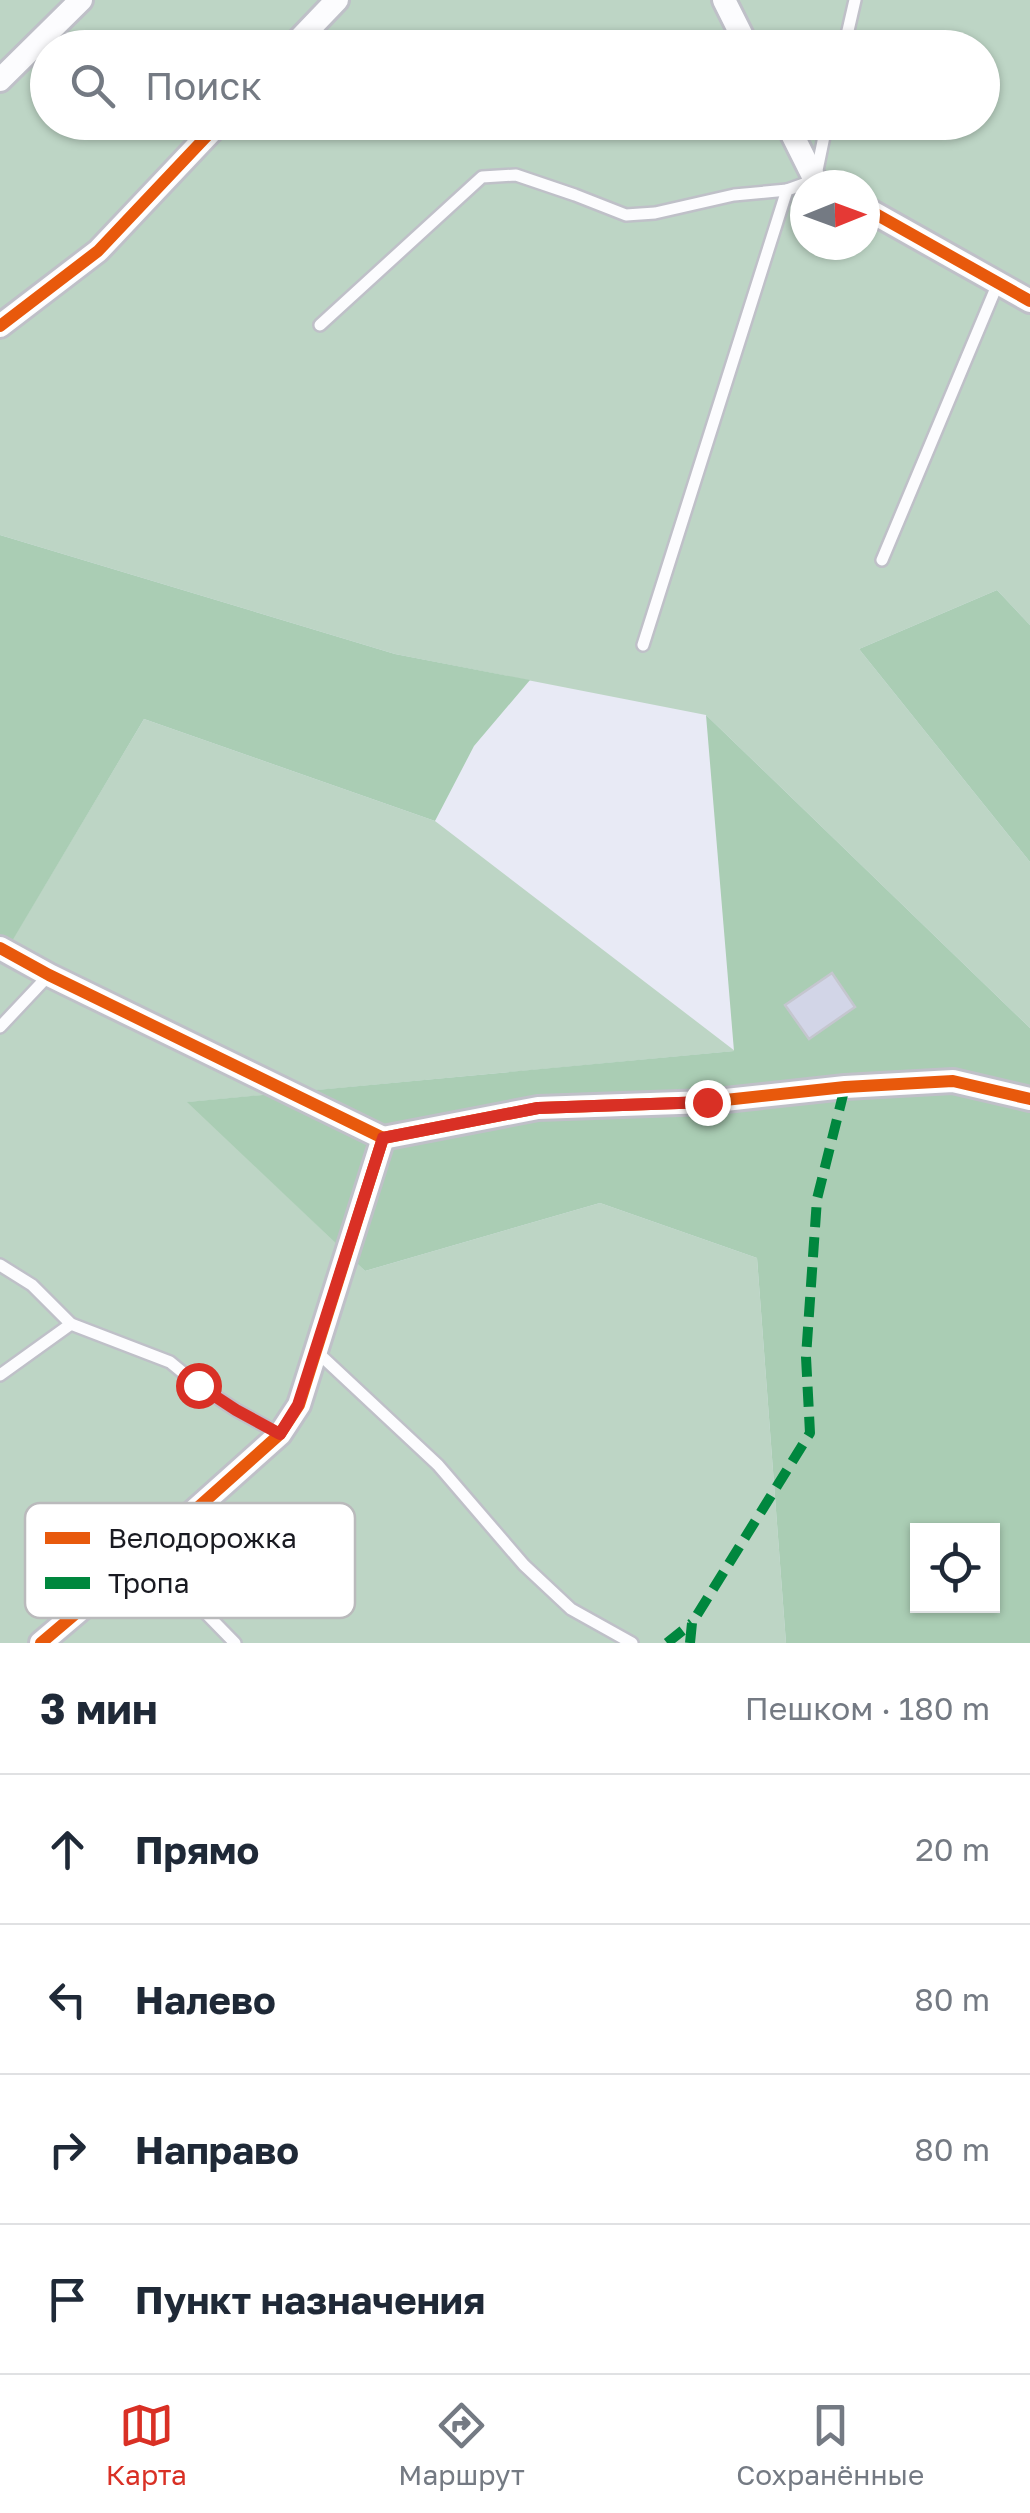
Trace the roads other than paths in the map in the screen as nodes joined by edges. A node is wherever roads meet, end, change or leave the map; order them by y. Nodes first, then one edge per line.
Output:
1 (82, 0) edge
2 (337, 0) edge
3 (724, 0) edge
4 (854, 0) edge
5 (51, 30) edge
6 (309, 30) edge
7 (739, 30) edge
8 (848, 30) edge
9 (30, 51) edge
10 (0, 80) edge
11 (203, 140) edge
12 (796, 140) edge
13 (825, 140) edge
14 (812, 170) edge
15 (821, 170) edge
16 (790, 189) edge
17 (787, 190) junction
18 (880, 216) edge
19 (998, 283) junction
20 (1030, 301) edge
21 (320, 325) dead end
22 (0, 326) edge
23 (882, 560) dead end
24 (642, 645) dead end
25 (0, 948) edge
26 (49, 976) junction
27 (0, 1027) edge
28 (1030, 1100) edge
29 (383, 1138) junction
30 (0, 1265) edge
31 (70, 1324) junction
32 (315, 1350) junction
33 (0, 1374) edge
34 (280, 1434) junction
35 (203, 1503) edge
36 (70, 1618) edge
37 (211, 1618) edge
38 (41, 1643) edge
39 (235, 1643) edge
40 (632, 1643) edge

1 - 5 street
2 - 6 street
3 - 7 street
4 - 8 lane
9 - 10 street
11 - 22 street
12 - 14 street
13 - 15 lane
16 - 17 lane
17 - 21 lane
17 - 24 lane
18 - 19 street
19 - 20 street
19 - 23 lane
25 - 26 street
26 - 27 lane
26 - 29 street
28 - 29 street
29 - 32 street
30 - 31 lane
31 - 33 lane
31 - 34 lane
32 - 34 street
32 - 40 lane
34 - 35 street
36 - 38 street
37 - 39 lane

